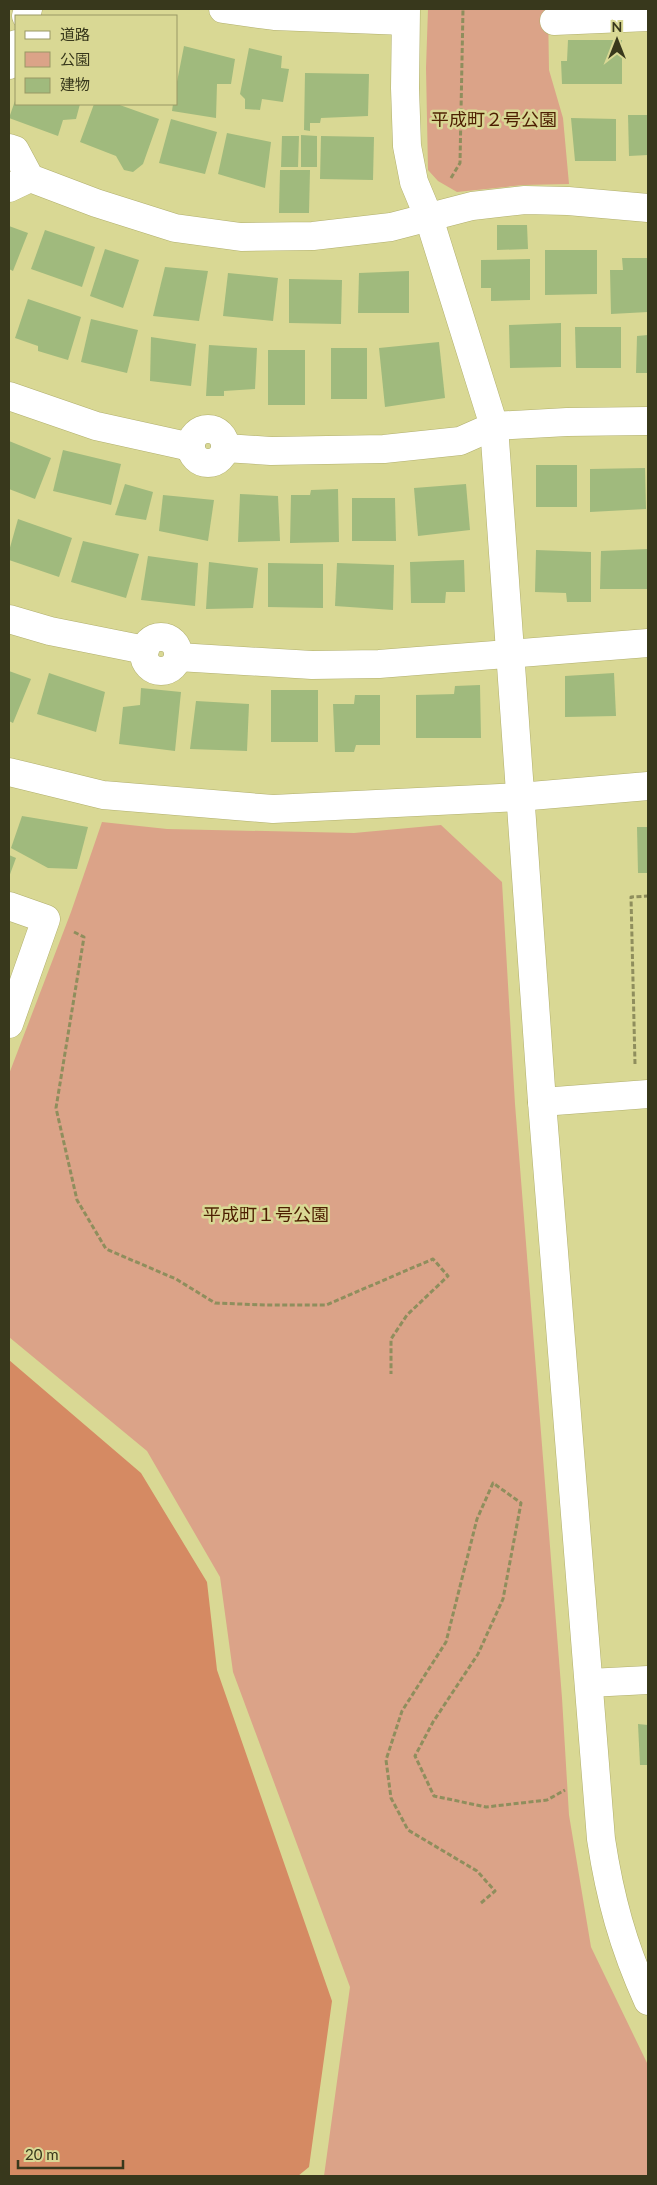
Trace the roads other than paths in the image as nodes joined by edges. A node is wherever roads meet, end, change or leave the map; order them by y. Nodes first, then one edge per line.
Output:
1 (223, 9) edge
2 (406, 15) edge
3 (648, 17) edge
4 (554, 21) dead end
5 (15, 47) edge
6 (9, 65) edge
7 (9, 148) edge
8 (19, 183) edge
9 (648, 208) edge
10 (429, 218) junction
11 (9, 396) edge
12 (648, 421) edge
13 (494, 426) junction
14 (9, 619) edge
15 (648, 643) edge
16 (510, 652) junction
17 (9, 772) edge
18 (648, 786) edge
19 (519, 797) junction
20 (9, 906) edge
21 (9, 1024) edge
22 (642, 1094) edge
23 (542, 1102) junction
24 (648, 1680) edge
25 (589, 1683) junction
26 (648, 2001) edge

1 - 2 street
2 - 10 street
3 - 4 street
5 - 6 street
7 - 8 street
8 - 10 street
9 - 10 street
10 - 13 street
11 - 13 street
12 - 13 street
13 - 16 street
14 - 16 street
15 - 16 street
16 - 19 street
17 - 19 street
18 - 19 street
19 - 23 street
20 - 21 street
22 - 23 street
23 - 25 street
24 - 25 street
25 - 26 street

